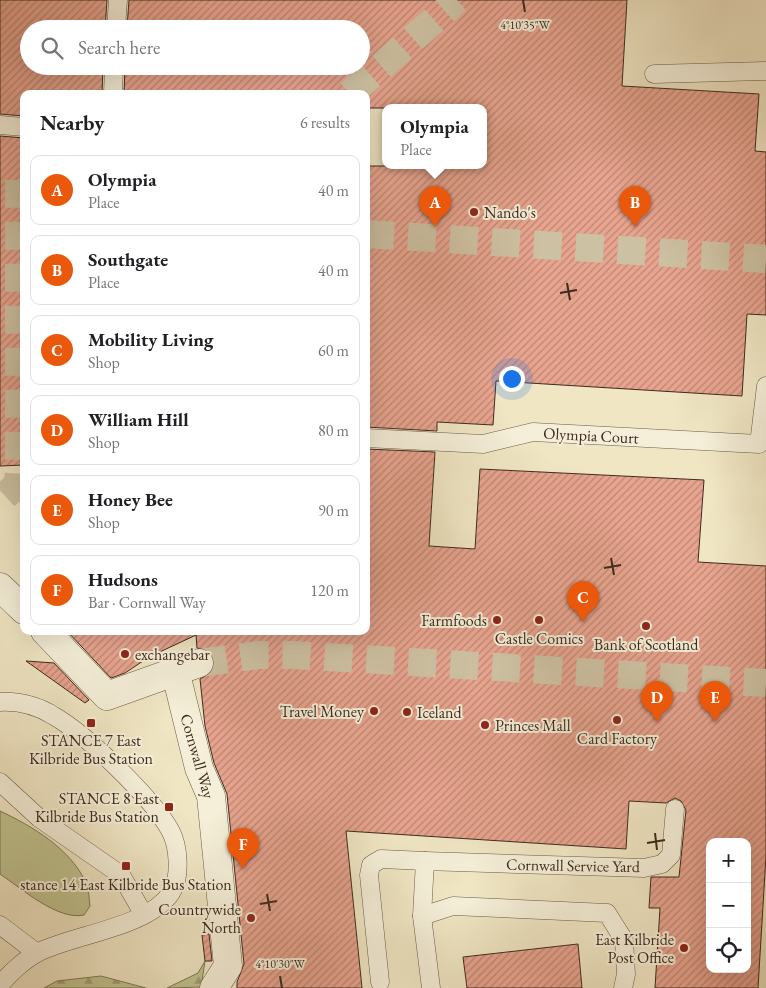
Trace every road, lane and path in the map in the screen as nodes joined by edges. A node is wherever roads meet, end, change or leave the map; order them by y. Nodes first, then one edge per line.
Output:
1 (118, 0) edge
2 (117, 20) edge
3 (766, 70) edge
4 (654, 74) dead end
5 (114, 75) edge
6 (113, 90) edge
7 (0, 125) edge
8 (20, 127) edge
9 (766, 386) edge
10 (370, 438) edge
11 (0, 587) edge
12 (20, 606) edge
13 (48, 635) edge
14 (0, 702) edge
15 (0, 782) edge
16 (675, 809) dead end
17 (425, 861) junction
18 (144, 915) junction
19 (422, 916) junction
20 (0, 926) edge
21 (37, 953) junction
22 (380, 982) dead end
23 (0, 985) edge
24 (214, 988) edge
25 (431, 988) edge
26 (623, 988) edge

1 - 2 lane
3 - 4 lane
5 - 6 lane
7 - 8 lane
9 - 10 lane, Olympia Court
11 - 12 street
13 - 24 street, Cornwall Way
14 - 18 lane
15 - 18 lane
16 - 17 lane, Cornwall Service Yard
17 - 19 lane
17 - 22 lane, Cornwall Service Yard
18 - 21 lane
19 - 25 lane
19 - 26 lane
20 - 21 lane
21 - 23 lane

